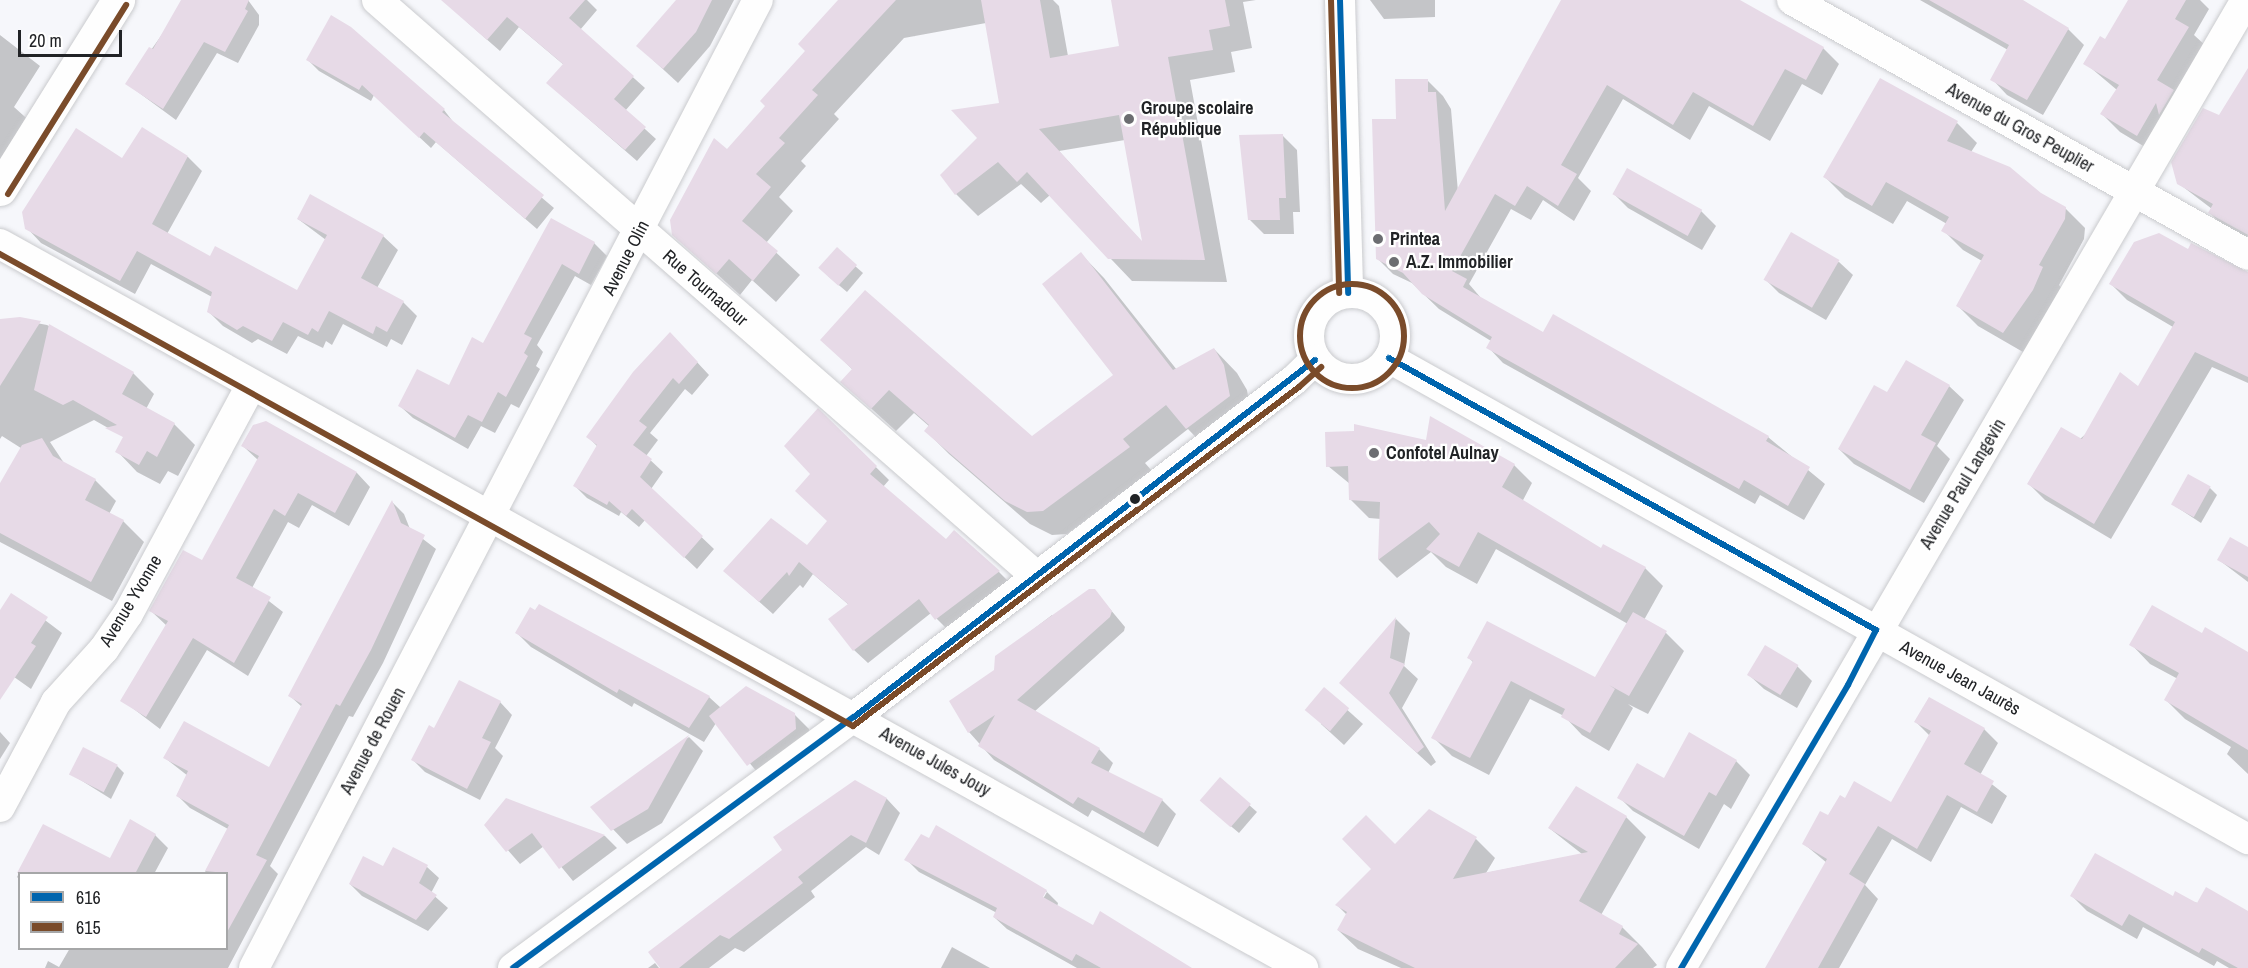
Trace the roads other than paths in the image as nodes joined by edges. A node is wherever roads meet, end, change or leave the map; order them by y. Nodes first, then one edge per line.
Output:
1 (118, 0) edge
2 (377, 0) edge
3 (758, 0) edge
4 (1340, 0) edge
5 (1792, 0) edge
6 (2246, 0) edge
7 (0, 189) edge
8 (2135, 192) junction
9 (640, 231) junction
10 (0, 244) edge
11 (2248, 255) edge
12 (1348, 293) junction
13 (1389, 358) junction
14 (1315, 360) junction
15 (251, 387) junction
16 (493, 515) junction
17 (1035, 575) junction
18 (1876, 630) junction
19 (854, 717) junction
20 (0, 807) edge
21 (2248, 839) edge
22 (254, 968) edge
23 (513, 968) edge
24 (1303, 968) edge
25 (1681, 968) edge

1 - 7 street
2 - 9 street, Rue Tournadour
3 - 9 street, Avenue Olin
4 - 12 street
5 - 8 street, Avenue du Gros Peuplier
6 - 8 street, Avenue Paul Langevin
8 - 11 street, Avenue du Gros Peuplier
8 - 18 street, Avenue Paul Langevin
9 - 16 street, Avenue Olin
9 - 17 street, Rue Tournadour
10 - 15 street, Avenue Jules Jouy
12 - 13 street
12 - 14 street
13 - 14 street
13 - 18 street, Avenue Jean Jaurès
14 - 17 street
15 - 16 street, Avenue Jules Jouy
15 - 20 street, Avenue Yvonne
16 - 19 street, Avenue Jules Jouy
16 - 22 street, Avenue de Rouen
17 - 19 street
18 - 21 street, Avenue Jean Jaurès
18 - 25 street, Avenue Paul Langevin
19 - 23 street
19 - 24 street, Avenue Jules Jouy

